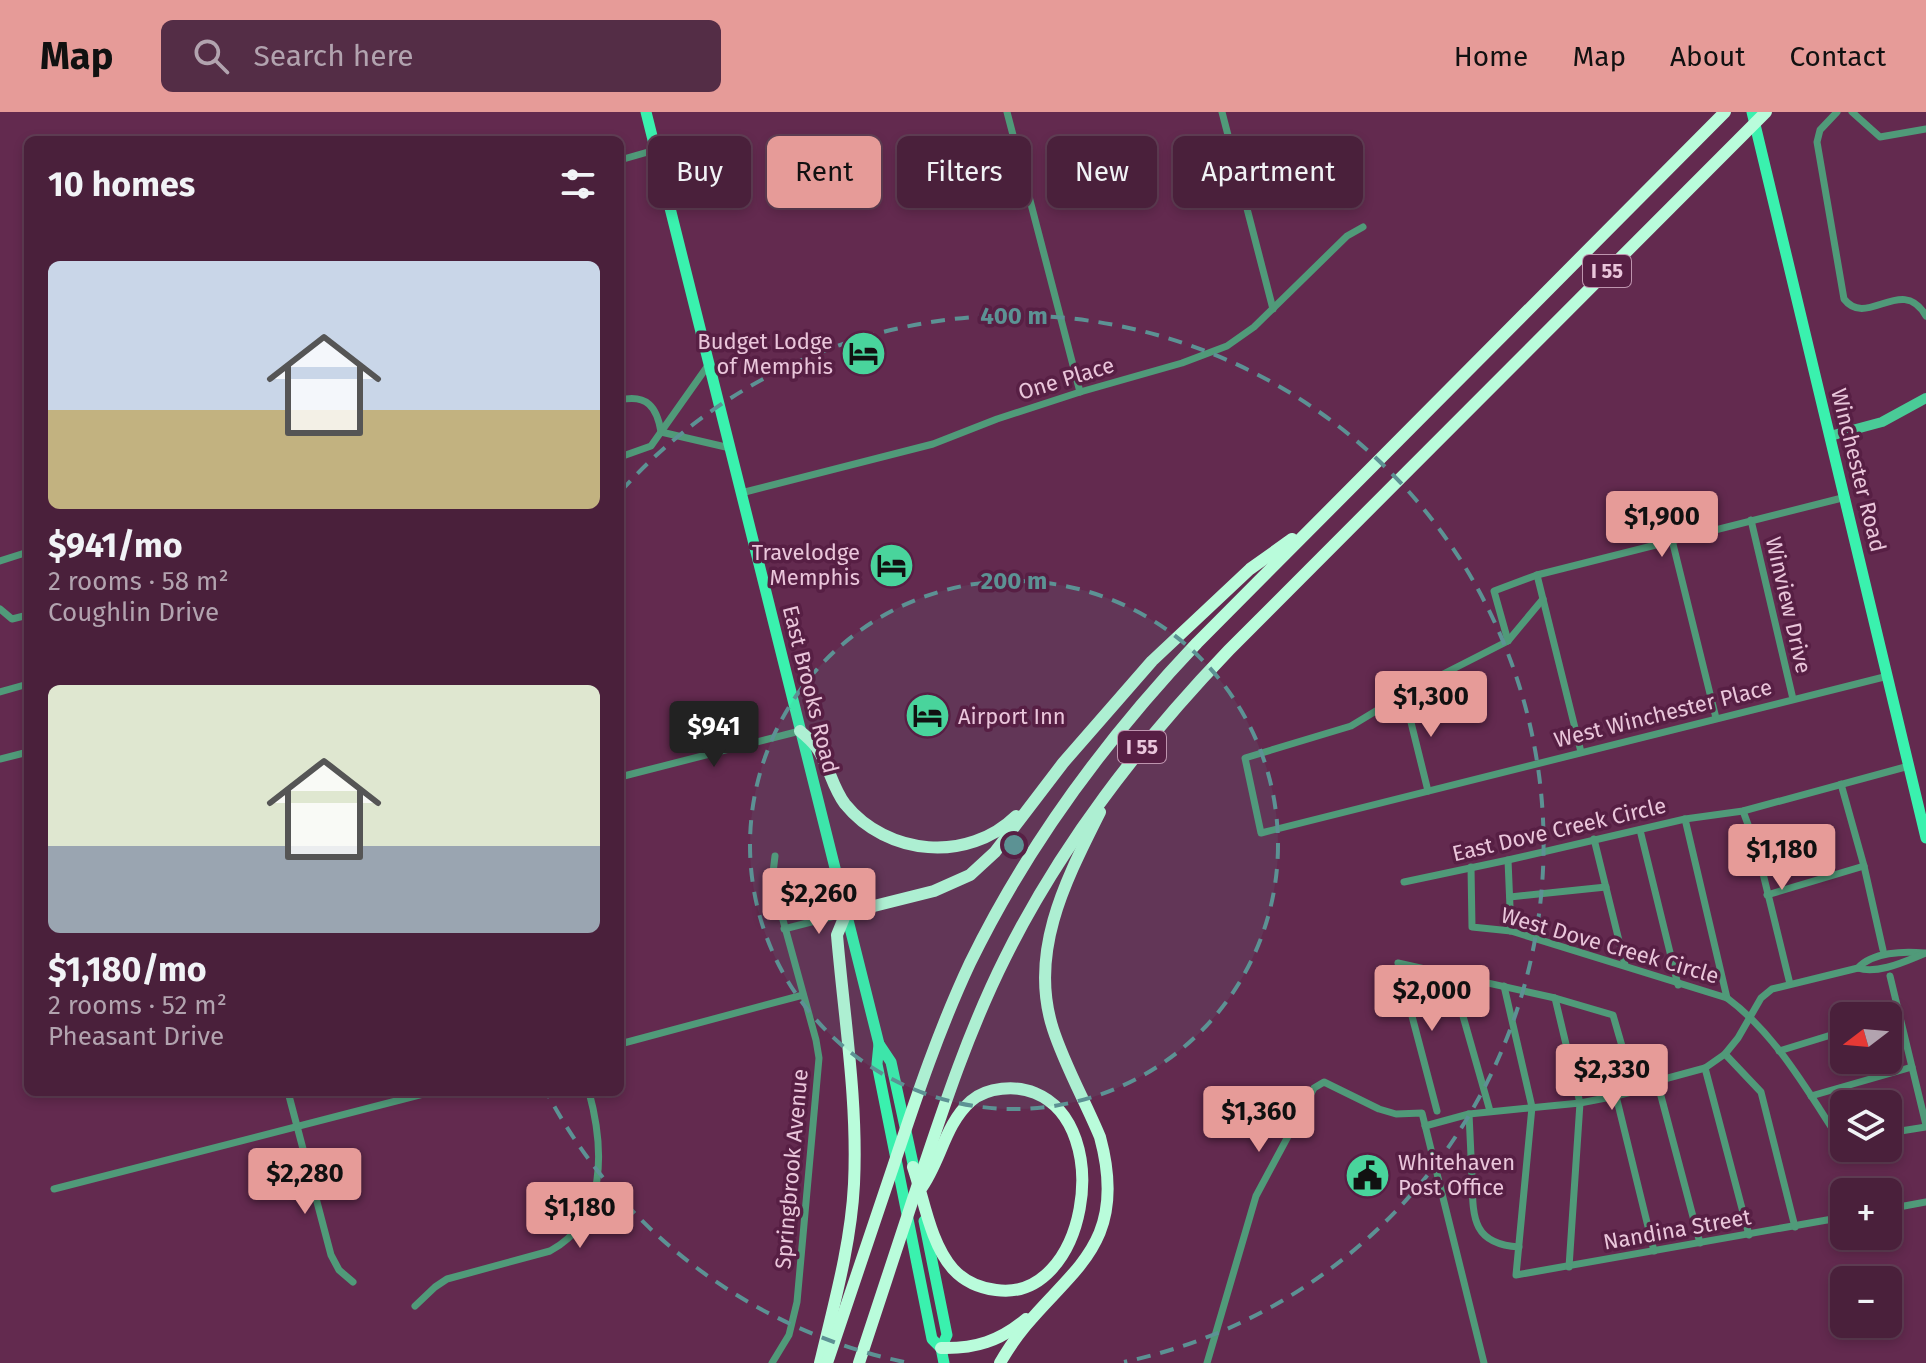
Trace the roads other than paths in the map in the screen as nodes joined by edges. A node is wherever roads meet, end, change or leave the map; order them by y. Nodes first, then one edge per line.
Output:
1 (646, 112) edge
2 (1007, 112) edge
3 (1222, 112) edge
4 (1725, 112) edge
5 (1752, 112) edge
6 (1766, 112) edge
7 (1837, 112) edge
8 (1852, 112) edge
9 (1926, 129) edge
10 (652, 136) edge
11 (648, 152) edge
12 (624, 159) edge
13 (670, 208) edge
14 (1363, 227) dead end
15 (1273, 309) junction
16 (1926, 316) edge
17 (709, 364) junction
18 (1080, 392) junction
19 (1926, 398) edge
20 (624, 399) edge
21 (661, 432) junction
22 (1830, 436) junction
23 (730, 448) junction
24 (624, 456) edge
25 (741, 493) junction
26 (1846, 497) junction
27 (1751, 520) junction
28 (1318, 521) junction
29 (1672, 540) junction
30 (24, 553) edge
31 (0, 561) edge
32 (1537, 575) junction
33 (1543, 599) junction
34 (0, 609) edge
35 (24, 616) edge
36 (1508, 641) junction
37 (1888, 676) junction
38 (24, 685) edge
39 (0, 692) edge
40 (1404, 694) junction
41 (1793, 699) junction
42 (1716, 718) junction
43 (800, 731) junction
44 (1581, 752) junction
45 (24, 753) edge
46 (0, 759) edge
47 (1909, 766) junction
48 (624, 776) edge
49 (1117, 777) junction
50 (1841, 784) junction
51 (1428, 791) junction
52 (1035, 797) junction
53 (1743, 811) junction
54 (1685, 819) junction
55 (1640, 830) junction
56 (1926, 838) edge
57 (1594, 839) junction
58 (775, 856) dead end
59 (1508, 860) junction
60 (1864, 866) junction
61 (1471, 867) junction
62 (1404, 882) dead end
63 (1606, 887) junction
64 (1767, 895) junction
65 (1510, 897) junction
66 (846, 913) junction
67 (784, 929) junction
68 (1511, 931) junction
69 (1884, 953) junction
70 (1925, 953) edge
71 (1625, 965) junction
72 (1887, 966) junction
73 (1858, 968) junction
74 (1451, 974) junction
75 (1890, 976) dead end
76 (1790, 984) junction
77 (1678, 985) junction
78 (1504, 986) junction
79 (803, 995) junction
80 (1555, 998) junction
81 (1727, 998) junction
82 (1897, 1002) edge
83 (1751, 1016) junction
84 (1902, 1024) edge
85 (1830, 1035) edge
86 (624, 1043) edge
87 (879, 1044) junction
88 (1779, 1051) junction
89 (1725, 1054) junction
90 (1912, 1067) junction
91 (1705, 1068) junction
92 (1657, 1081) junction
93 (1635, 1091) junction
94 (289, 1096) edge
95 (416, 1096) edge
96 (590, 1096) edge
97 (1616, 1096) junction
98 (1811, 1096) junction
99 (1580, 1103) junction
100 (1532, 1107) junction
101 (1437, 1111) dead end
102 (1490, 1111) junction
103 (1469, 1114) junction
104 (1830, 1125) edge
105 (1425, 1126) junction
106 (1926, 1126) edge
107 (297, 1127) junction
108 (1902, 1130) edge
109 (913, 1167) junction
110 (54, 1189) dead end
111 (914, 1198) junction
112 (1926, 1202) edge
113 (1902, 1206) edge
114 (1830, 1220) edge
115 (1795, 1227) junction
116 (1749, 1235) junction
117 (1700, 1243) junction
118 (1519, 1247) junction
119 (1654, 1251) junction
120 (1569, 1267) junction
121 (353, 1282) dead end
122 (1052, 1298) junction
123 (415, 1306) dead end
124 (941, 1348) junction
125 (772, 1363) edge
126 (820, 1363) edge
127 (827, 1363) edge
128 (859, 1363) edge
129 (944, 1363) edge
130 (1000, 1363) edge
131 (1207, 1363) edge
132 (1484, 1363) edge

1 - 10 main road, East Brooks Road
2 - 18 street
3 - 15 street
4 - 28 highway, I 55
5 - 22 main road, Winchester Road
6 - 49 highway, I 55
7 - 16 street
8 - 9 street
11 - 12 street
13 - 17 main road, East Brooks Road
14 - 15 street, One Place
15 - 18 street, One Place
17 - 21 street
17 - 23 main road, East Brooks Road
18 - 25 street, One Place
19 - 22 street
20 - 21 street
21 - 23 street
21 - 24 street
22 - 26 main road, Winchester Road
23 - 25 main road, East Brooks Road
25 - 43 main road, East Brooks Road
26 - 27 street
26 - 37 main road, Winchester Road
27 - 29 street
27 - 41 street, Winview Drive
28 - 52 highway
28 - 127 highway, I 55
29 - 32 street
29 - 42 street
30 - 31 street
32 - 33 street
32 - 36 street
33 - 36 street
33 - 44 street
34 - 35 street
36 - 40 street
37 - 41 street, West Winchester Place
37 - 47 main road, Winchester Road
38 - 39 street
40 - 51 street
40 - 51 street, West Winchester Place
41 - 42 street, West Winchester Place
42 - 44 street, West Winchester Place
43 - 48 street
43 - 52 highway
43 - 66 main road, East Brooks Road
44 - 51 street, West Winchester Place
45 - 46 street
47 - 50 street, East Dove Creek Circle
47 - 56 main road, Winchester Road
49 - 111 highway, I 55
49 - 122 highway
50 - 53 street, East Dove Creek Circle
50 - 60 street
52 - 66 highway
53 - 54 street, East Dove Creek Circle
53 - 64 street
54 - 55 street, East Dove Creek Circle
54 - 81 street
55 - 57 street, East Dove Creek Circle
55 - 77 street
57 - 59 street, East Dove Creek Circle
57 - 63 street
58 - 67 street, Springbrook Avenue
59 - 61 street, East Dove Creek Circle
59 - 65 street
60 - 64 street
60 - 69 street
61 - 62 street, East Dove Creek Circle
61 - 68 street, West Dove Creek Circle
63 - 65 street
63 - 71 street
64 - 76 street
65 - 68 street
66 - 67 street
66 - 87 main road, East Brooks Road
66 - 126 highway
67 - 79 street, Springbrook Avenue
68 - 71 street, West Dove Creek Circle
69 - 70 street
69 - 72 street
69 - 73 street
70 - 72 street
71 - 77 street, West Dove Creek Circle
72 - 73 street
73 - 76 street
74 - 78 street
74 - 101 street
74 - 102 street
75 - 82 street
76 - 83 street
77 - 81 street, West Dove Creek Circle
78 - 80 street
78 - 100 street
79 - 86 street
79 - 125 street, Springbrook Avenue
80 - 93 street
80 - 99 street
81 - 83 street, West Dove Creek Circle
83 - 88 street, West Dove Creek Circle
83 - 89 street
84 - 90 street
85 - 88 street
87 - 109 main road, East Brooks Road
87 - 124 main road, East Brooks Road
88 - 98 street, West Dove Creek Circle
89 - 91 street
89 - 115 street
90 - 98 street
90 - 106 street
91 - 92 street
91 - 116 street
92 - 93 street
92 - 117 street
93 - 97 street
94 - 107 street
95 - 107 street
96 - 123 street
97 - 99 street
97 - 119 street
98 - 104 street, West Dove Creek Circle
99 - 100 street
99 - 120 street
100 - 102 street
100 - 118 street
102 - 103 street
103 - 105 street
103 - 118 street
105 - 131 street
105 - 132 street
106 - 108 street
107 - 110 street
107 - 121 street
109 - 111 highway
109 - 124 main road, East Brooks Road
111 - 128 highway, I 55
112 - 113 street
114 - 115 street, Nandina Street
115 - 116 street, Nandina Street
116 - 117 street, Nandina Street
117 - 119 street, Nandina Street
118 - 120 street, Nandina Street
119 - 120 street, Nandina Street
122 - 124 highway
122 - 130 highway
124 - 129 main road, East Brooks Road

